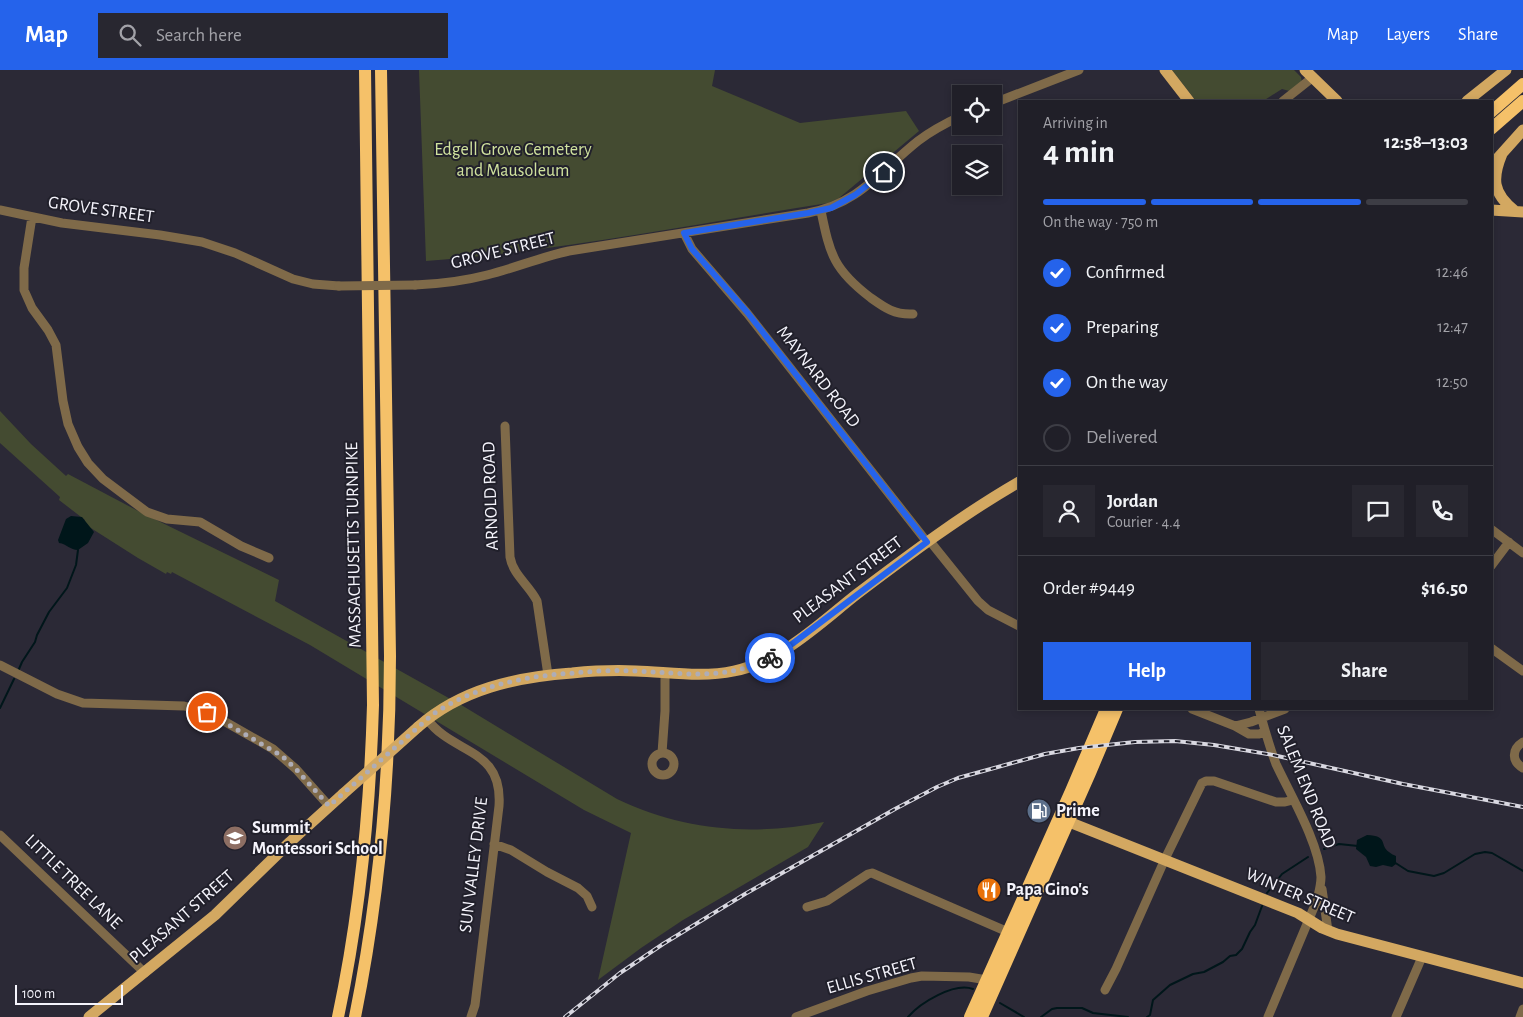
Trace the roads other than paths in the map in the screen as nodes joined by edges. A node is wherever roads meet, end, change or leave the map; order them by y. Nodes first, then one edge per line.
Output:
1 (365, 70) edge
2 (381, 70) edge
3 (1080, 70) edge
4 (1165, 70) edge
5 (1506, 70) edge
6 (1309, 74) edge
7 (1523, 84) edge
8 (1002, 100) edge
9 (1188, 100) edge
10 (1284, 100) edge
11 (1336, 100) edge
12 (1467, 100) edge
13 (1523, 101) edge
14 (1493, 110) edge
15 (952, 121) edge
16 (1493, 127) edge
17 (1523, 130) edge
18 (1502, 154) junction
19 (1493, 164) edge
20 (1493, 204) edge
21 (0, 210) edge
22 (1493, 210) edge
23 (821, 211) junction
24 (1519, 211) edge
25 (32, 217) junction
26 (684, 233) junction
27 (913, 314) dead end
28 (505, 426) dead end
29 (1018, 483) edge
30 (1493, 530) edge
31 (928, 541) junction
32 (1509, 542) junction
33 (1523, 553) edge
34 (269, 558) dead end
35 (1493, 563) edge
36 (1018, 625) edge
37 (1493, 649) edge
38 (0, 665) edge
39 (1523, 671) edge
40 (665, 673) junction
41 (548, 675) junction
42 (1106, 710) edge
43 (1117, 710) edge
44 (1195, 710) edge
45 (1259, 710) edge
46 (1282, 710) edge
47 (1262, 718) junction
48 (427, 719) junction
49 (1235, 726) junction
50 (1265, 732) junction
51 (1523, 742) edge
52 (662, 752) dead end
53 (1523, 768) edge
54 (1293, 800) junction
55 (329, 806) junction
56 (1069, 822) junction
57 (0, 835) edge
58 (494, 844) junction
59 (1165, 859) junction
60 (1321, 884) junction
61 (592, 906) dead end
62 (807, 907) dead end
63 (1309, 919) junction
64 (1328, 931) junction
65 (1008, 932) junction
66 (1422, 957) junction
67 (144, 973) junction
68 (987, 980) junction
69 (1523, 983) edge
70 (1105, 990) dead end
71 (1523, 1009) edge
72 (88, 1017) edge
73 (338, 1017) edge
74 (355, 1017) edge
75 (471, 1017) edge
76 (796, 1017) edge
77 (970, 1017) edge
78 (982, 1017) edge
79 (1268, 1017) edge
80 (1396, 1017) edge
81 (1520, 1017) edge

1 - 73 highway, MASSACHUSETTS TURNPIKE
2 - 74 highway, MASSACHUSETTS TURNPIKE
3 - 8 street
4 - 9 main road
5 - 12 main road
6 - 10 street
6 - 11 main road
7 - 14 highway
13 - 16 highway
15 - 23 street, GROVE STREET
17 - 18 main road
18 - 19 main road
18 - 24 main road
20 - 24 main road
21 - 25 street, GROVE STREET
22 - 24 main road
23 - 26 street, GROVE STREET
23 - 27 street
25 - 26 street, GROVE STREET, bridge
25 - 34 street
26 - 31 street, MAYNARD ROAD
28 - 41 street, ARNOLD ROAD
29 - 31 main road, PLEASANT STREET
30 - 32 street
31 - 36 street, MAYNARD ROAD
31 - 40 main road, PLEASANT STREET
32 - 33 street
32 - 35 street
37 - 39 street
38 - 55 street
40 - 41 main road, PLEASANT STREET
40 - 52 street
41 - 48 main road, PLEASANT STREET
42 - 65 highway
43 - 56 highway
44 - 49 street
45 - 47 street, SALEM END ROAD
46 - 47 street
47 - 49 street
47 - 50 street, SALEM END ROAD
48 - 55 main road, PLEASANT STREET, bridge
48 - 58 street, SUN VALLEY DRIVE
49 - 50 street
50 - 54 street, SALEM END ROAD
51 - 53 street
54 - 59 street
54 - 60 street, SALEM END ROAD
55 - 67 main road, PLEASANT STREET
56 - 59 main road, WINTER STREET
56 - 78 highway
57 - 67 street, LITTLE TREE LANE
58 - 61 street
58 - 75 street, SUN VALLEY DRIVE
59 - 63 main road, WINTER STREET
59 - 70 street
60 - 63 street, SALEM END ROAD
60 - 64 street
62 - 65 street
63 - 64 main road, WINTER STREET
63 - 79 street, SALEM END ROAD
64 - 66 main road, WINTER STREET
65 - 68 highway
66 - 69 main road, WINTER STREET
66 - 80 street
67 - 72 main road, PLEASANT STREET
68 - 76 street, ELLIS STREET
68 - 77 highway
71 - 81 street

